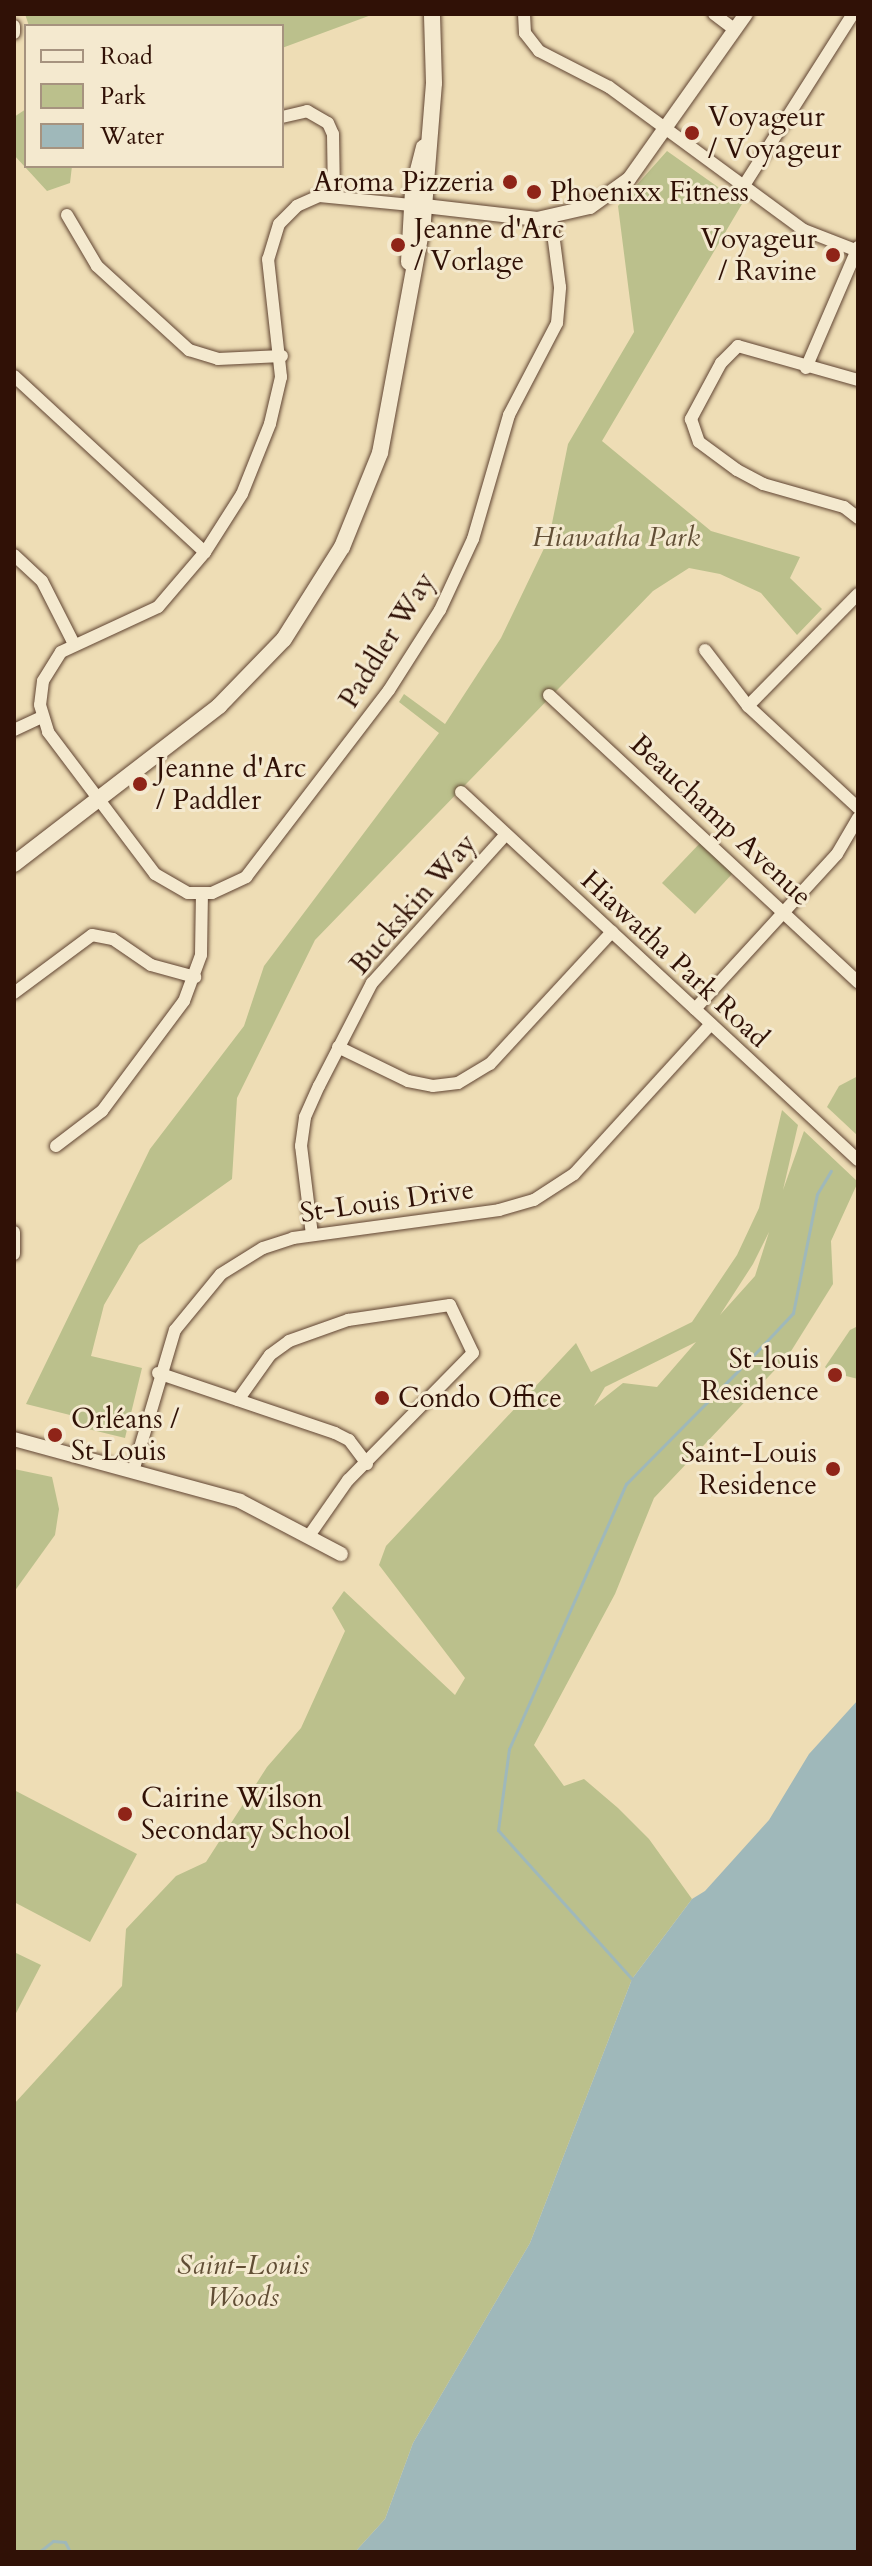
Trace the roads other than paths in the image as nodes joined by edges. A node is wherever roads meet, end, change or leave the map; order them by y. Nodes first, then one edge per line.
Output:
1 (432, 14) edge
2 (524, 14) edge
3 (714, 14) edge
4 (746, 14) edge
5 (853, 14) edge
6 (14, 26) edge
7 (735, 30) junction
8 (14, 33) edge
9 (284, 117) edge
10 (663, 131) junction
11 (743, 187) junction
12 (334, 195) junction
13 (418, 206) junction
14 (67, 215) dead end
15 (551, 218) junction
16 (858, 249) edge
17 (282, 356) junction
18 (806, 368) junction
19 (14, 376) edge
20 (858, 380) edge
21 (858, 518) edge
22 (205, 552) junction
23 (14, 555) edge
24 (858, 594) edge
25 (74, 644) junction
26 (705, 650) dead end
27 (549, 695) dead end
28 (748, 706) junction
29 (42, 717) junction
30 (14, 730) edge
31 (461, 792) dead end
32 (98, 799) junction
33 (858, 808) edge
34 (858, 818) edge
35 (506, 834) junction
36 (14, 864) edge
37 (202, 894) junction
38 (784, 912) junction
39 (612, 932) junction
40 (195, 977) junction
41 (858, 982) edge
42 (14, 993) edge
43 (695, 1009) junction
44 (711, 1024) junction
45 (338, 1047) junction
46 (56, 1146) dead end
47 (858, 1160) edge
48 (14, 1232) edge
49 (312, 1235) junction
50 (14, 1254) edge
51 (158, 1373) junction
52 (238, 1400) junction
53 (14, 1439) edge
54 (367, 1464) junction
55 (134, 1468) junction
56 (309, 1536) junction
57 (341, 1554) dead end

1 - 13 main road
2 - 10 street
3 - 7 street
4 - 7 street
5 - 11 street
6 - 8 street
7 - 10 street
9 - 12 street
10 - 11 street
10 - 15 street
11 - 16 street
12 - 13 street
12 - 17 street
13 - 15 street
13 - 32 main road
14 - 17 street
15 - 37 street, Paddler Way
16 - 18 street
17 - 22 street
18 - 20 street
18 - 21 street
19 - 22 street
22 - 25 street
23 - 25 street
24 - 28 street
25 - 29 street
26 - 28 street
27 - 38 street, Beauchamp Avenue
28 - 33 street
29 - 30 street
29 - 32 street
31 - 35 street, Hiawatha Park Road
32 - 36 main road
32 - 37 street
34 - 38 street
35 - 39 street, Hiawatha Park Road
35 - 45 street, Buckskin Way
37 - 40 street
38 - 41 street, Beauchamp Avenue
38 - 43 street
39 - 43 street, Hiawatha Park Road
39 - 45 street
40 - 42 street
40 - 46 street
43 - 44 street, Hiawatha Park Road
44 - 47 street, Hiawatha Park Road
44 - 49 street, St-Louis Drive
45 - 49 street, Buckskin Way
48 - 50 street
49 - 51 street, St-Louis Drive
51 - 52 street
51 - 55 street, St-Louis Drive
52 - 54 street
52 - 54 street
53 - 55 street
54 - 56 street
55 - 56 street
56 - 57 street

